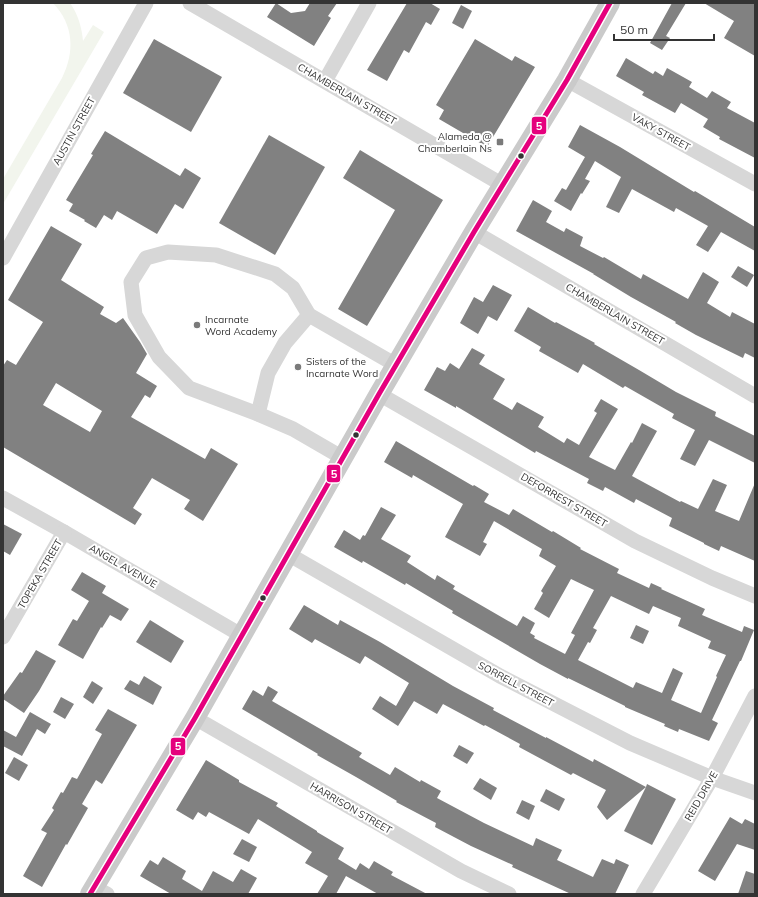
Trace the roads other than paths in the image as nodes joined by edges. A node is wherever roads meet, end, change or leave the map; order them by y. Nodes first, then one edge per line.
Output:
1 (146, 3) edge
2 (190, 3) edge
3 (369, 3) edge
4 (610, 3) edge
5 (567, 80) junction
6 (325, 81) junction
7 (755, 184) edge
8 (503, 185) junction
9 (474, 232) junction
10 (3, 258) edge
11 (309, 315) junction
12 (396, 365) junction
13 (379, 394) junction
14 (755, 396) edge
15 (258, 414) junction
16 (343, 458) junction
17 (3, 498) edge
18 (64, 532) junction
19 (288, 554) junction
20 (755, 596) edge
21 (241, 635) junction
22 (3, 637) edge
23 (755, 696) edge
24 (195, 718) junction
25 (712, 778) junction
26 (755, 793) edge
27 (97, 892) edge
28 (509, 894) edge
29 (643, 894) edge

1 - 10 street, AUSTIN STREET
2 - 6 street, CHAMBERLAIN STREET
3 - 6 street
4 - 5 main road
5 - 7 street, VAKY STREET
5 - 8 main road
6 - 8 street, CHAMBERLAIN STREET
8 - 9 main road
9 - 12 main road
9 - 14 street, CHAMBERLAIN STREET
11 - 12 street
11 - 15 street
11 - 15 street
12 - 13 main road
13 - 16 main road
13 - 20 street, DEFORREST STREET
15 - 16 street
16 - 19 main road
17 - 18 street, ANGEL AVENUE
18 - 21 street, ANGEL AVENUE
18 - 22 street, TOPEKA STREET
19 - 21 main road
19 - 25 street, SORRELL STREET
21 - 24 main road
23 - 25 street, REID DRIVE
24 - 27 main road
24 - 28 street, HARRISON STREET
25 - 26 street, SORRELL STREET
25 - 29 street, REID DRIVE

